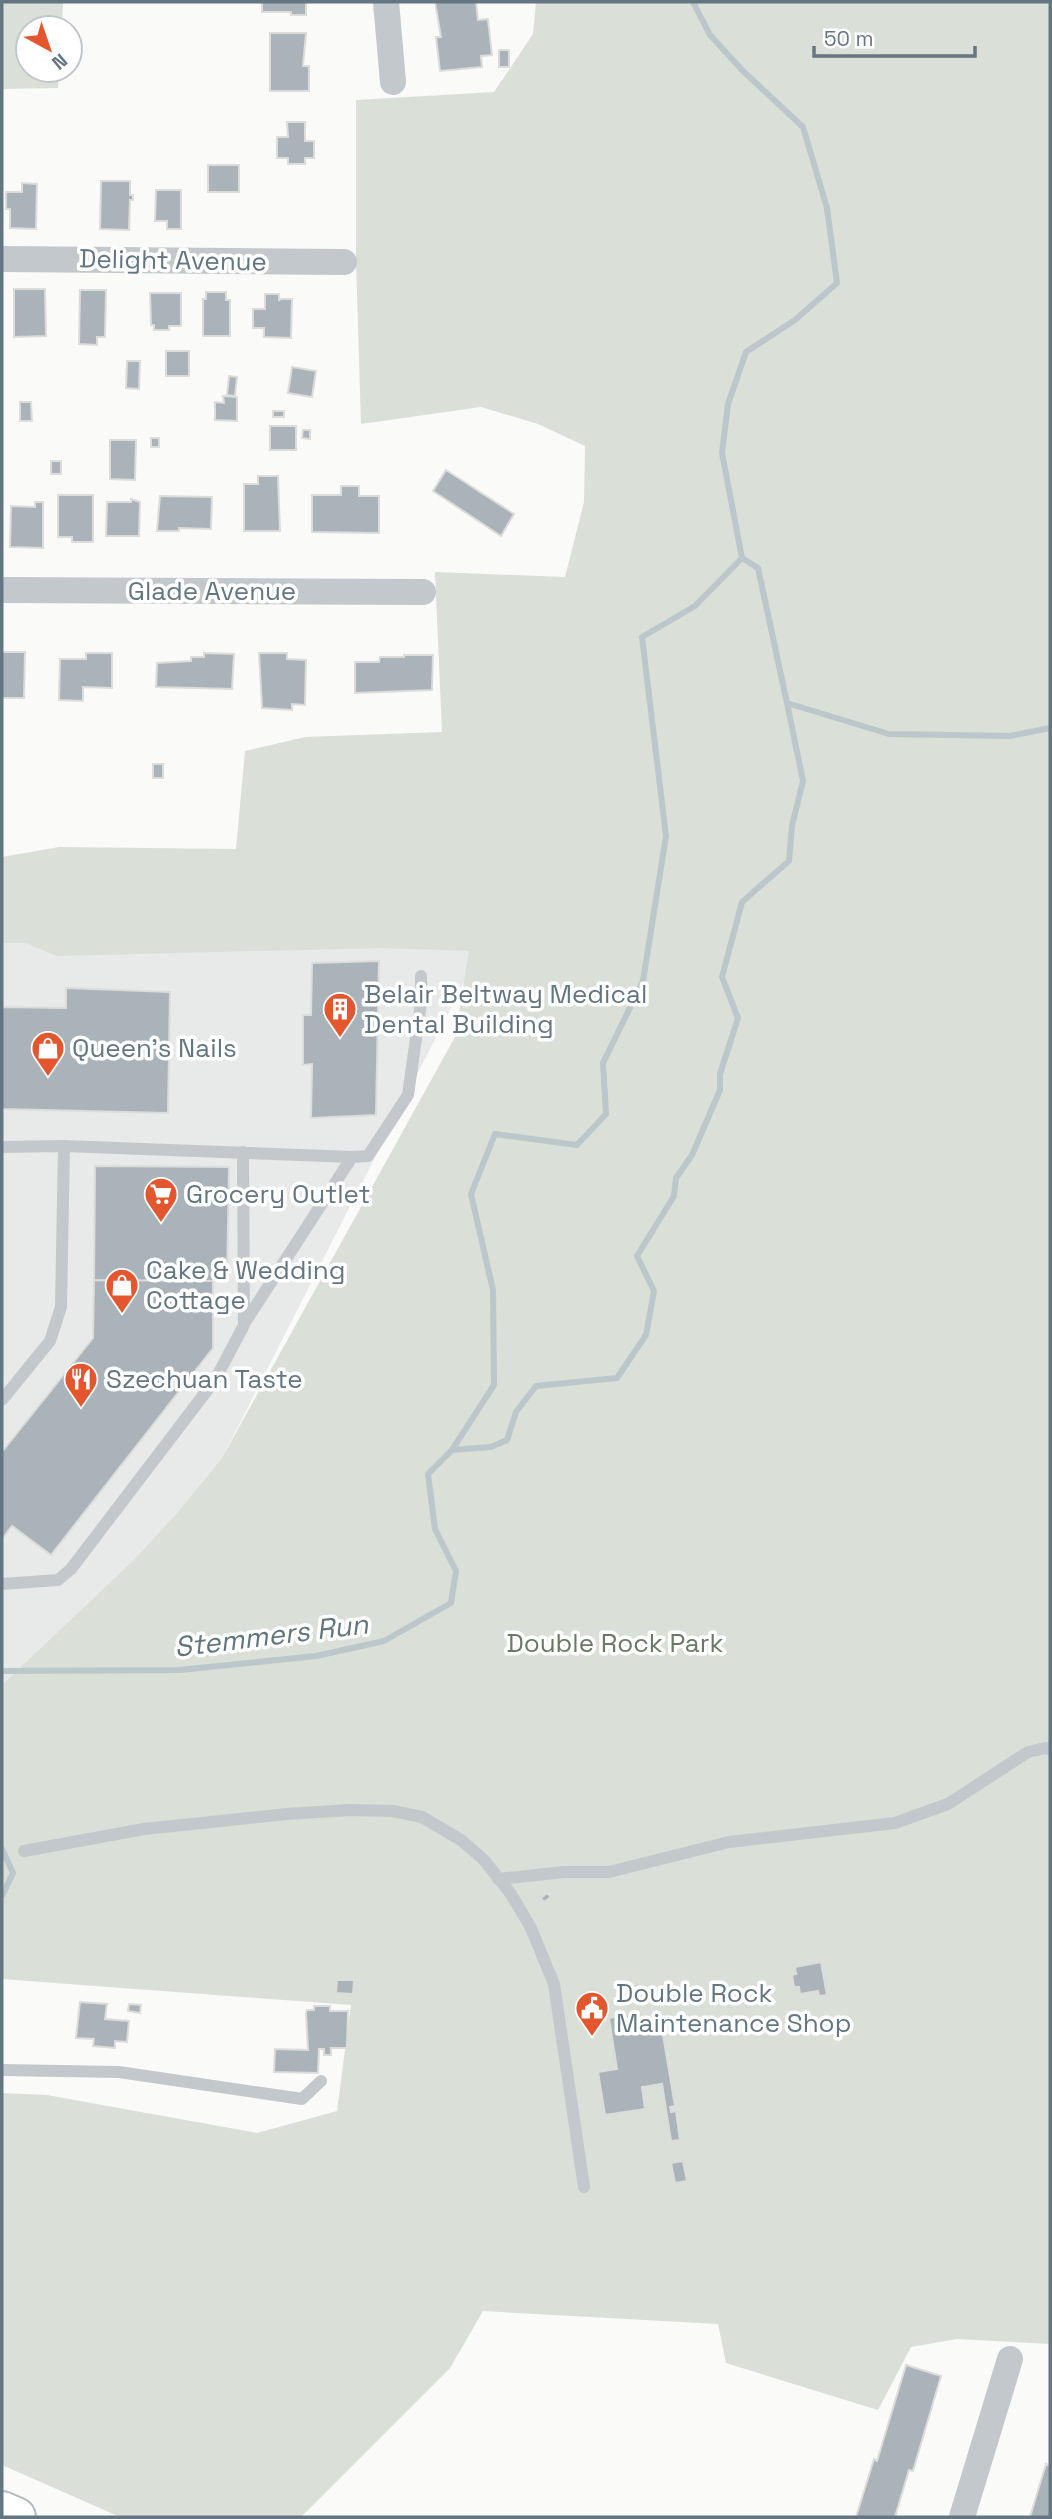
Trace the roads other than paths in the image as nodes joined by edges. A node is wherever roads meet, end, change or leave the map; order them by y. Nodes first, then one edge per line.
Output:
1 (386, 2) edge
2 (393, 82) dead end
3 (2, 259) edge
4 (344, 262) dead end
5 (2, 590) edge
6 (423, 592) dead end
7 (421, 976) dead end
8 (64, 1146) junction
9 (2, 1147) edge
10 (243, 1152) junction
11 (352, 1157) junction
12 (244, 1325) junction
13 (2, 1400) edge
14 (2, 1584) edge
15 (1050, 1749) edge
16 (24, 1851) dead end
17 (498, 1879) junction
18 (2, 2070) edge
19 (321, 2081) dead end
20 (584, 2188) dead end
21 (1010, 2359) dead end
22 (2, 2511) edge
23 (16, 2517) edge
24 (962, 2517) edge

1 - 2 street
3 - 4 street, Delight Avenue
5 - 6 street, Glade Avenue
7 - 11 lane
8 - 9 lane
8 - 10 lane
8 - 13 lane
10 - 11 lane
10 - 12 lane
11 - 12 lane
12 - 14 lane
15 - 17 lane
16 - 17 lane
17 - 20 lane
18 - 19 lane
21 - 24 street
22 - 23 highway

